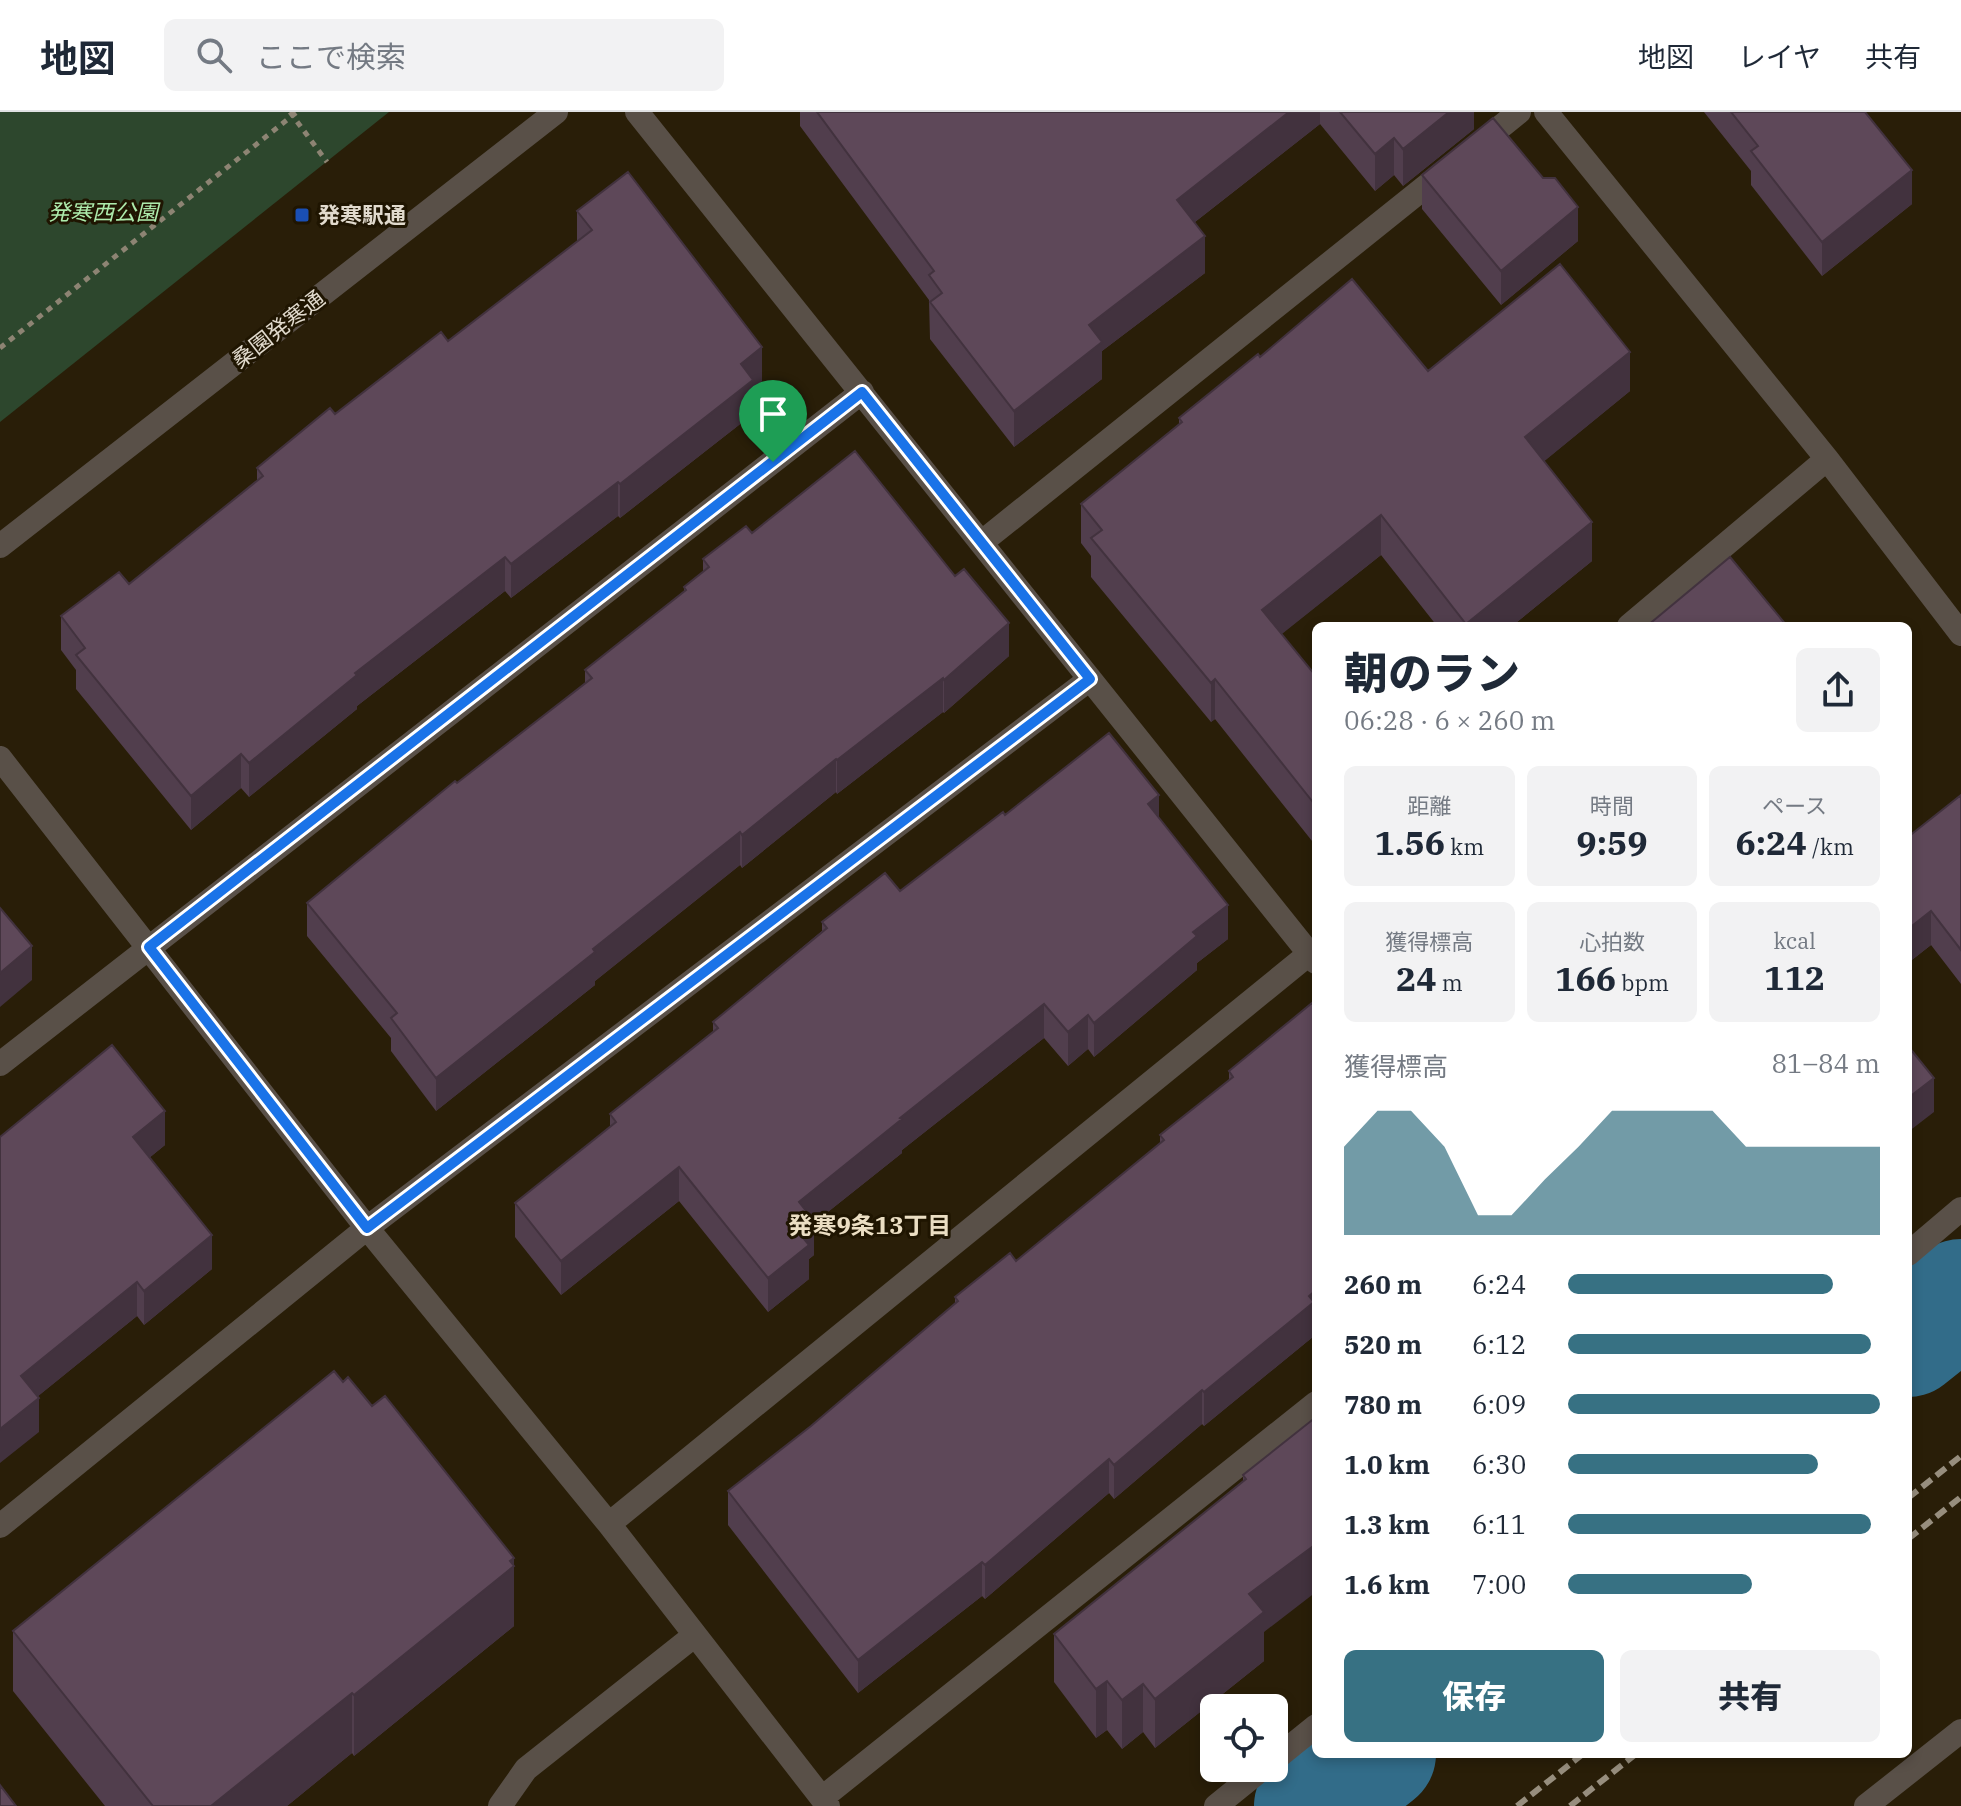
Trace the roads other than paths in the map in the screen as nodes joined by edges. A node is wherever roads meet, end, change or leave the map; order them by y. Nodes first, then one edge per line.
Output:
1 (556, 112) edge
2 (637, 112) edge
3 (1519, 112) edge
4 (1554, 115) edge
5 (862, 392) junction
6 (1827, 459) junction
7 (982, 542) junction
8 (0, 546) edge
9 (1634, 622) edge
10 (1961, 634) edge
11 (1090, 679) junction
12 (0, 758) edge
13 (149, 947) junction
14 (1312, 957) edge
15 (1312, 959) edge
16 (0, 1064) edge
17 (1961, 1209) edge
18 (367, 1228) junction
19 (1912, 1251) edge
20 (1312, 1406) edge
21 (609, 1524) junction
22 (0, 1526) edge
23 (695, 1635) junction
24 (1312, 1729) edge
25 (1961, 1731) edge
26 (1288, 1749) edge
27 (1246, 1782) edge
28 (825, 1802) edge
29 (500, 1806) edge
30 (1216, 1806) edge
31 (1866, 1806) edge

1 - 8 street, 桑園発寒通
2 - 5 street
3 - 7 street
4 - 6 street
5 - 7 street
5 - 13 street
6 - 9 street
6 - 10 street
7 - 11 street
11 - 14 street
11 - 18 street
12 - 13 street
13 - 16 street
13 - 18 street
15 - 21 street
17 - 19 street
18 - 21 street
18 - 22 street
20 - 28 street
21 - 23 street
23 - 28 street
23 - 29 street
24 - 26 street
25 - 31 street
27 - 30 street

